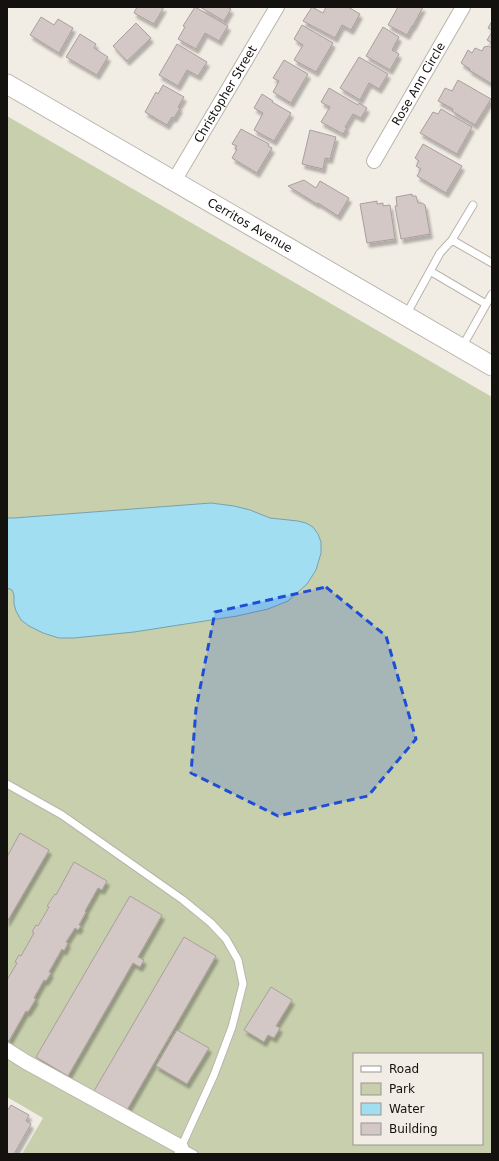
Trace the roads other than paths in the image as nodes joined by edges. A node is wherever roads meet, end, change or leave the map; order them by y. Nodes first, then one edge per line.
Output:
1 (276, 7) edge
2 (463, 7) edge
3 (7, 84) edge
4 (374, 161) dead end
5 (174, 181) junction
6 (474, 204) dead end
7 (452, 240) junction
8 (492, 263) edge
9 (430, 271) junction
10 (492, 294) edge
11 (486, 304) junction
12 (405, 316) junction
13 (461, 348) junction
14 (492, 366) edge
15 (7, 784) edge
16 (7, 1050) edge
17 (179, 1150) edge
18 (194, 1154) edge

1 - 5 street, Christopher Street
2 - 4 street, Rose Ann Circle
3 - 5 main road, Cerritos Avenue
5 - 12 main road, Cerritos Avenue
6 - 7 lane
7 - 8 lane
7 - 9 lane
9 - 11 lane
9 - 12 lane
10 - 11 lane
11 - 13 lane
12 - 13 main road, Cerritos Avenue
13 - 14 main road, Cerritos Avenue
15 - 17 lane
16 - 17 street
17 - 18 lane

